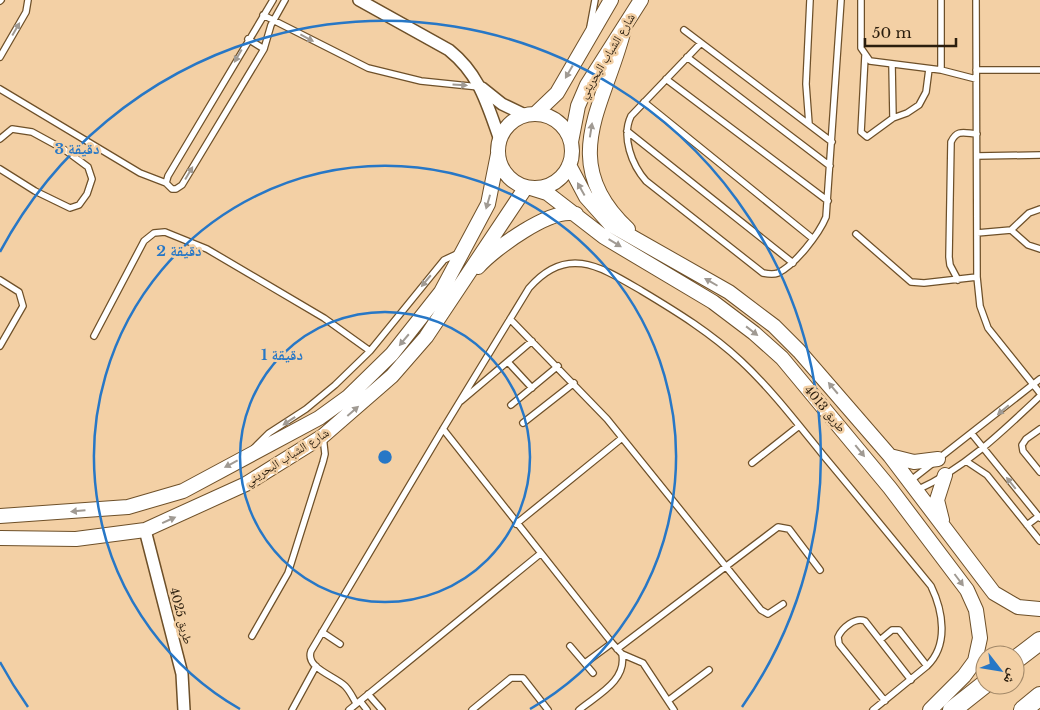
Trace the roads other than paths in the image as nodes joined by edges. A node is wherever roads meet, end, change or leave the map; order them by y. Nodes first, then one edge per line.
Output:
1 (28, 0) edge
2 (273, 0) edge
3 (285, 0) edge
4 (359, 0) edge
5 (595, 0) edge
6 (611, 0) edge
7 (641, 0) edge
8 (810, 0) edge
9 (841, 0) edge
10 (861, 0) edge
11 (941, 0) edge
12 (976, 0) edge
13 (264, 15) junction
14 (274, 21) junction
15 (624, 29) junction
16 (684, 30) dead end
17 (248, 39) junction
18 (587, 40) junction
19 (701, 43) junction
20 (264, 49) junction
21 (865, 56) junction
22 (0, 57) edge
23 (687, 57) junction
24 (892, 64) junction
25 (929, 68) junction
26 (942, 70) junction
27 (976, 70) junction
28 (1040, 70) edge
29 (666, 79) junction
30 (976, 79) junction
31 (480, 87) junction
32 (0, 89) edge
33 (644, 102) junction
34 (530, 114) junction
35 (893, 118) junction
36 (809, 124) junction
37 (627, 131) junction
38 (977, 134) junction
39 (0, 139) edge
40 (500, 140) junction
41 (571, 142) junction
42 (832, 142) junction
43 (498, 154) junction
44 (1040, 155) edge
45 (977, 156) junction
46 (569, 165) junction
47 (830, 166) junction
48 (0, 169) edge
49 (166, 183) junction
50 (528, 187) junction
51 (828, 201) junction
52 (1040, 209) edge
53 (576, 214) junction
54 (1011, 230) junction
55 (977, 233) junction
56 (856, 234) dead end
57 (812, 238) junction
58 (647, 246) junction
59 (1040, 250) edge
60 (464, 252) junction
61 (793, 263) junction
62 (977, 278) junction
63 (0, 280) edge
64 (958, 280) junction
65 (458, 287) junction
66 (510, 319) junction
67 (94, 336) dead end
68 (532, 341) junction
69 (0, 346) edge
70 (370, 351) junction
71 (508, 362) junction
72 (558, 366) junction
73 (1040, 379) edge
74 (574, 383) junction
75 (1033, 384) junction
76 (532, 388) junction
77 (1040, 394) edge
78 (458, 404) junction
79 (511, 405) dead end
80 (523, 423) dead end
81 (799, 426) junction
82 (442, 429) junction
83 (1040, 429) edge
84 (972, 434) junction
85 (323, 436) junction
86 (622, 438) junction
87 (983, 447) junction
88 (250, 454) junction
89 (890, 456) junction
90 (938, 459) junction
91 (966, 461) junction
92 (752, 463) dead end
93 (1040, 472) edge
94 (944, 475) junction
95 (890, 488) junction
96 (910, 488) junction
97 (904, 507) junction
98 (0, 516) edge
99 (1039, 517) edge
100 (516, 524) junction
101 (1027, 525) junction
102 (944, 526) junction
103 (145, 530) junction
104 (0, 538) edge
105 (1040, 541) edge
106 (540, 554) junction
107 (724, 566) junction
108 (820, 570) dead end
109 (783, 604) dead end
110 (1040, 609) edge
111 (322, 632) junction
112 (252, 636) dead end
113 (880, 640) junction
114 (1040, 641) edge
115 (612, 643) junction
116 (340, 644) dead end
117 (570, 646) dead end
118 (620, 651) junction
119 (1025, 652) edge
120 (585, 664) junction
121 (316, 666) junction
122 (927, 666) junction
123 (708, 670) dead end
124 (593, 673) dead end
125 (911, 680) junction
126 (975, 692) edge
127 (368, 694) junction
128 (1040, 696) edge
129 (669, 700) junction
130 (885, 700) junction
131 (358, 702) junction
132 (184, 710) edge
133 (292, 710) edge
134 (349, 710) edge
135 (367, 710) edge
136 (382, 710) edge
137 (472, 710) edge
138 (548, 710) edge
139 (580, 710) edge
140 (674, 710) edge
141 (873, 710) edge
142 (930, 710) edge
143 (952, 710) edge
144 (1023, 710) edge

22 -> 1 lane
2 - 13 lane
3 - 14 lane
4 - 31 street
5 - 18 lane
6 - 18 street, شارع الشباب البحريني
7 - 15 street, شارع الشباب البحريني
8 - 36 lane
9 - 42 lane
10 - 21 lane
11 - 26 lane
12 - 27 lane
13 - 14 lane
13 - 17 lane
14 - 20 lane
14 -> 31 lane
15 - 41 street, شارع الشباب البحريني
58 -> 15 street
16 - 19 lane
17 - 20 lane
17 -> 49 lane
18 -> 34 street, شارع الشباب البحريني
19 - 23 lane
19 - 36 lane
49 -> 20 lane
21 - 24 lane
21 - 35 lane
23 - 29 lane
23 - 47 lane
24 - 25 lane
24 - 35 lane
25 - 26 lane
25 - 35 lane
26 - 30 lane
27 - 28 lane
27 - 30 lane
29 - 33 lane
29 - 51 lane
30 - 38 lane
31 - 34 street
31 - 40 street
32 - 49 lane
33 - 37 lane
33 - 57 lane
34 - 40 street
34 - 41 street
36 - 42 lane
37 - 61 lane
37 - 61 lane
38 - 45 lane
38 - 64 lane
39 - 48 lane
40 - 43 street
41 - 46 street
42 - 47 lane
43 - 50 street
43 -> 60 street, شارع الشباب البحريني
44 - 45 lane
45 - 55 lane
46 - 50 street
58 -> 46 street, طريق 4013
47 - 51 lane
50 - 53 street, طريق 4013
50 - 65 street, شارع الشباب البحريني
51 - 57 lane
52 - 54 lane
53 - 65 street
53 -> 95 street, طريق 4013
54 - 55 lane
54 - 59 lane
55 - 62 lane
56 - 64 lane
57 - 61 lane
89 -> 58 street, طريق 4013
60 -> 70 lane
60 -> 88 street, شارع الشباب البحريني
62 - 64 lane
62 - 75 lane
63 - 69 lane
85 -> 65 street, شارع الشباب البحريني
66 - 68 lane
66 - 78 lane
66 - 81 lane
67 - 70 lane
68 - 71 lane
68 - 72 lane
70 -> 88 lane
71 - 76 lane
71 - 78 lane
72 - 74 lane
72 - 76 lane
73 - 75 lane
74 - 80 lane
74 - 86 lane
75 - 77 lane
75 -> 84 lane
76 - 79 lane
77 - 87 lane
78 - 82 lane
81 - 92 lane
81 - 122 lane
82 - 100 lane
82 - 111 lane
83 - 93 lane
84 - 87 lane
84 - 90 lane
103 -> 85 street, شارع الشباب البحريني
85 - 112 lane
86 - 100 lane
86 - 107 lane
87 - 91 lane
99 -> 87 lane
88 -> 98 street, شارع الشباب البحريني
89 - 90 street
89 - 96 street, طريق 4013
90 - 96 lane
91 - 94 lane
91 - 101 lane
94 - 96 lane
94 - 102 street
95 - 96 street
95 - 97 street, طريق 4013
96 - 97 street
96 - 102 street, طريق 4013
97 -> 142 street, طريق 4013
99 - 101 lane
100 - 106 lane
101 - 105 lane
102 - 110 street, طريق 4013
103 - 104 street, شارع الشباب البحريني
103 - 132 street, طريق 4025
106 - 115 lane
106 - 127 lane
107 - 108 lane
107 - 109 lane
107 - 118 lane
111 - 116 lane
111 - 121 lane
113 - 122 lane
113 - 125 lane
113 - 130 lane
114 - 119 main road
115 - 118 lane
115 - 120 lane
117 - 120 lane
118 - 129 lane
118 - 139 lane
120 - 124 lane
121 - 131 lane
121 - 133 lane
122 - 125 lane
123 - 129 lane
125 - 130 lane
126 - 143 main road
127 - 131 lane
127 - 136 lane
128 - 144 main road
129 - 140 lane
130 - 141 lane
131 - 134 lane
131 - 135 lane
137 - 138 lane

